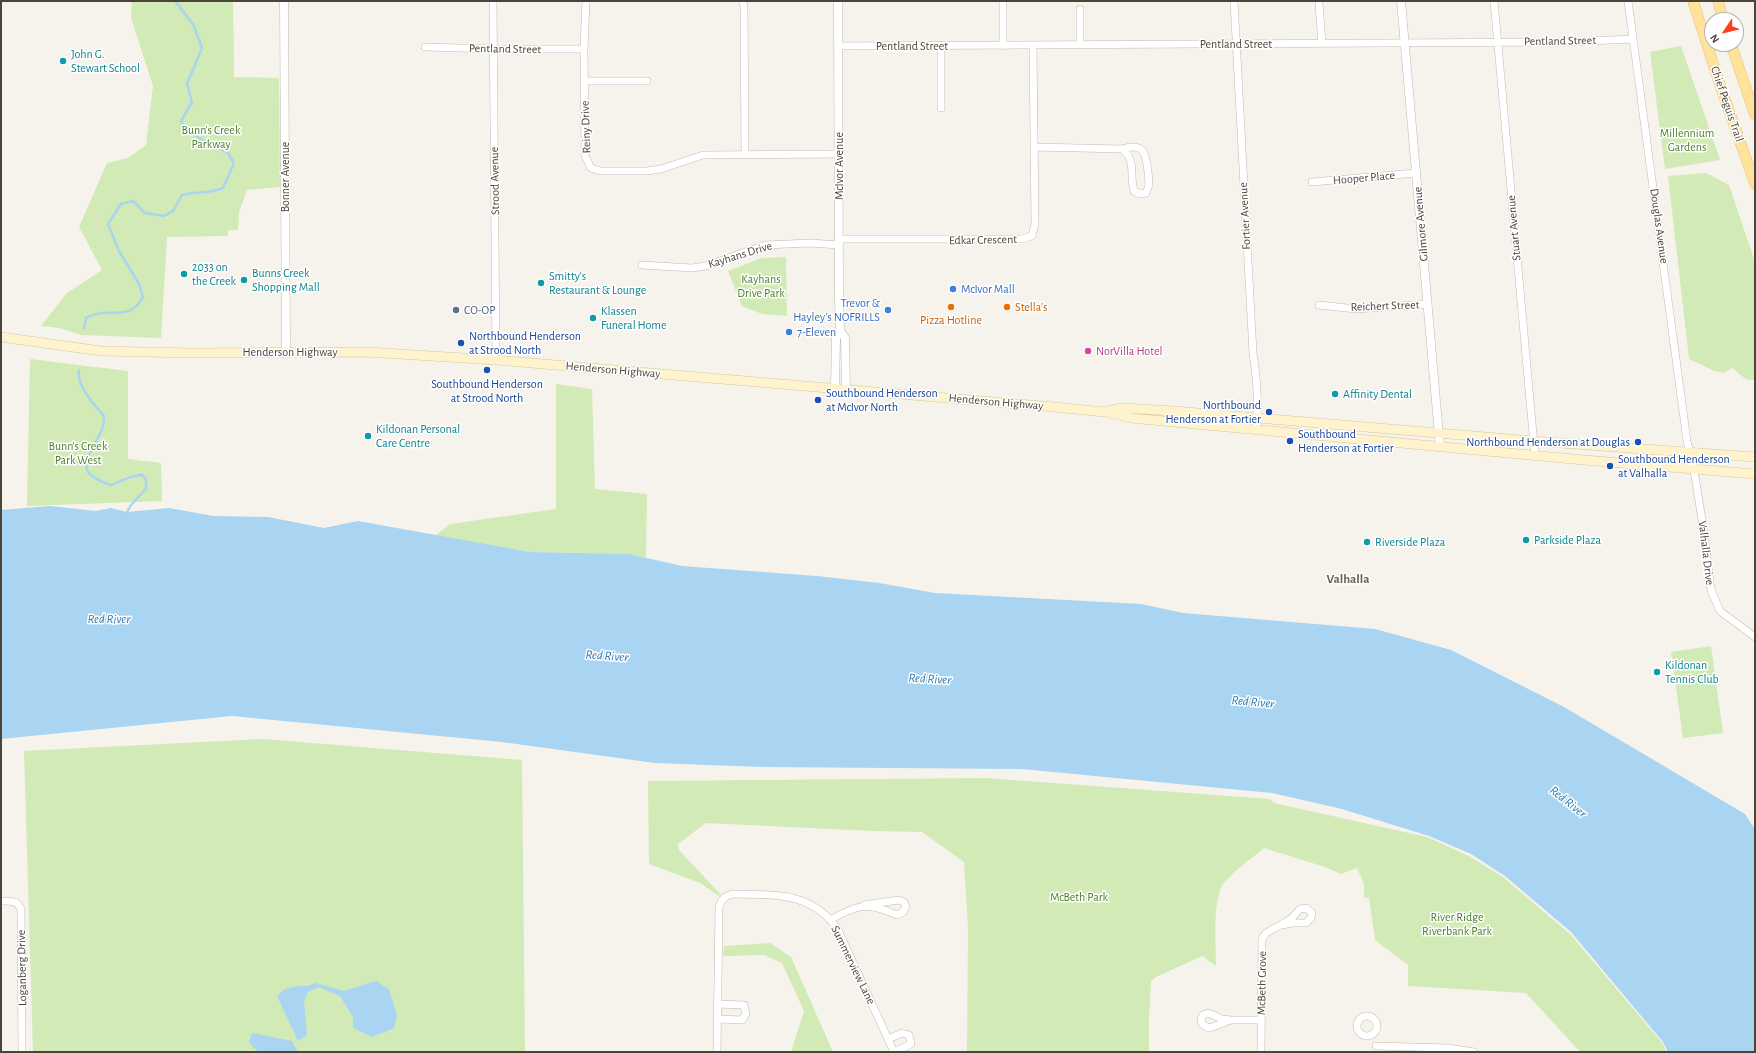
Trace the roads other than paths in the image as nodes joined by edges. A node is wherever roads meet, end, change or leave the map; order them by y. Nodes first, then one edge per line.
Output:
1 (284, 1) edge
2 (493, 1) edge
3 (586, 1) edge
4 (742, 1) edge
5 (838, 1) edge
6 (1003, 1) edge
7 (1234, 1) edge
8 (1401, 1) edge
9 (1494, 1) edge
10 (1628, 1) edge
11 (1693, 1) edge
12 (1718, 1) edge
13 (1319, 4) dead end
14 (1080, 9) dead end
15 (1721, 12) edge
16 (1633, 39) junction
17 (1405, 42) junction
18 (1497, 42) junction
19 (1236, 44) junction
20 (1322, 44) junction
21 (1080, 45) junction
22 (425, 46) dead end
23 (839, 46) junction
24 (941, 46) junction
25 (1003, 46) junction
26 (1034, 46) junction
27 (584, 49) junction
28 (494, 50) junction
29 (1734, 52) edge
30 (646, 80) dead end
31 (584, 81) junction
32 (941, 108) dead end
33 (1755, 115) edge
34 (1035, 147) junction
35 (1122, 149) junction
36 (839, 154) junction
37 (745, 155) junction
38 (1416, 173) junction
39 (1312, 182) dead end
40 (1755, 184) edge
41 (839, 242) junction
42 (642, 265) dead end
43 (1428, 304) junction
44 (1319, 305) dead end
45 (840, 330) junction
46 (1, 338) edge
47 (286, 352) junction
48 (496, 360) junction
49 (835, 389) junction
50 (846, 390) junction
51 (1105, 412) junction
52 (1257, 417) junction
53 (1256, 430) junction
54 (1438, 433) junction
55 (1533, 441) junction
56 (1440, 447) junction
57 (1690, 452) junction
58 (1535, 456) junction
59 (1755, 457) edge
60 (1694, 470) junction
61 (1755, 474) edge
62 (1755, 637) edge
63 (1, 901) edge
64 (864, 906) junction
65 (830, 920) junction
66 (1282, 924) dead end
67 (717, 1004) junction
68 (717, 1019) junction
69 (1231, 1020) dead end
70 (1261, 1020) junction
71 (1372, 1035) dead end
72 (888, 1039) junction
73 (1376, 1049) edge
74 (22, 1052) edge
75 (717, 1052) edge
76 (894, 1052) edge
77 (1261, 1052) edge
78 (1474, 1052) edge

1 - 47 street, Bonner Avenue
2 - 28 street, Strood Avenue
3 - 27 street, Reiny Drive
4 - 37 street
5 - 23 street, McIvor Avenue
6 - 25 street
7 - 19 street, Fortier Avenue
8 - 17 street, Gilmore Avenue
9 - 18 street, Stuart Avenue
10 - 16 street, Douglas Avenue
11 - 40 main road, Chief Peguis Trail
12 - 15 main road
13 - 20 street
14 - 21 street
16 - 18 street, Pentland Street
16 - 57 street, Douglas Avenue
17 - 18 street, Pentland Street
17 - 20 street, Pentland Street
17 - 38 street, Gilmore Avenue
18 - 55 street, Stuart Avenue
19 - 20 street, Pentland Street
19 - 21 street, Pentland Street
19 - 52 street, Fortier Avenue
21 - 26 street, Pentland Street
22 - 28 street, Pentland Street
23 - 24 street, Pentland Street
23 - 36 street, McIvor Avenue
24 - 25 street, Pentland Street
24 - 32 street
25 - 26 street, Pentland Street
26 - 34 street, Edkar Crescent
27 - 28 street, Pentland Street
27 - 31 street, Reiny Drive
28 - 48 street, Strood Avenue
29 - 33 main road, Chief Peguis Trail
30 - 31 street
31 - 37 street, Reiny Drive
34 - 35 street
34 - 41 street, Edkar Crescent
35 - 35 street
36 - 37 street, Reiny Drive
36 - 41 street, McIvor Avenue
38 - 39 street, Hooper Place
38 - 43 street, Gilmore Avenue
41 - 42 street, Kayhans Drive
41 - 45 street, McIvor Avenue
43 - 44 street, Reichert Street
43 - 54 street, Gilmore Avenue
45 - 49 street, McIvor Avenue
45 - 50 street, McIvor Avenue
46 - 47 main road, Henderson Highway
47 - 48 main road, Henderson Highway
48 - 49 main road, Henderson Highway
49 - 50 main road, Henderson Highway
50 - 51 main road, Henderson Highway
51 - 52 main road, Henderson Highway
51 - 53 main road, Henderson Highway
52 - 53 street, Fortier Avenue
52 - 54 main road, Henderson Highway
53 - 56 main road, Henderson Highway
54 - 55 main road, Henderson Highway
54 - 56 street, Gilmore Avenue
55 - 57 main road, Henderson Highway
55 - 58 street, Stuart Avenue
56 - 58 main road, Henderson Highway
57 - 59 main road, Henderson Highway
57 - 60 street, Valhalla Drive
58 - 60 main road, Henderson Highway
60 - 61 main road, Henderson Highway
60 - 62 street, Valhalla Drive
63 - 74 street, Loganberg Drive
64 - 64 street
64 - 65 street
65 - 67 street, Summerview Lane
65 - 72 street, Summerview Lane
66 - 70 street, McBeth Grove
67 - 68 street, Summerview Lane
67 - 68 street
68 - 75 street, Summerview Lane
69 - 70 street
70 - 77 street, McBeth Grove
71 - 73 street
72 - 76 street, Summerview Lane
72 - 76 street, Summerview Lane
73 - 78 street

